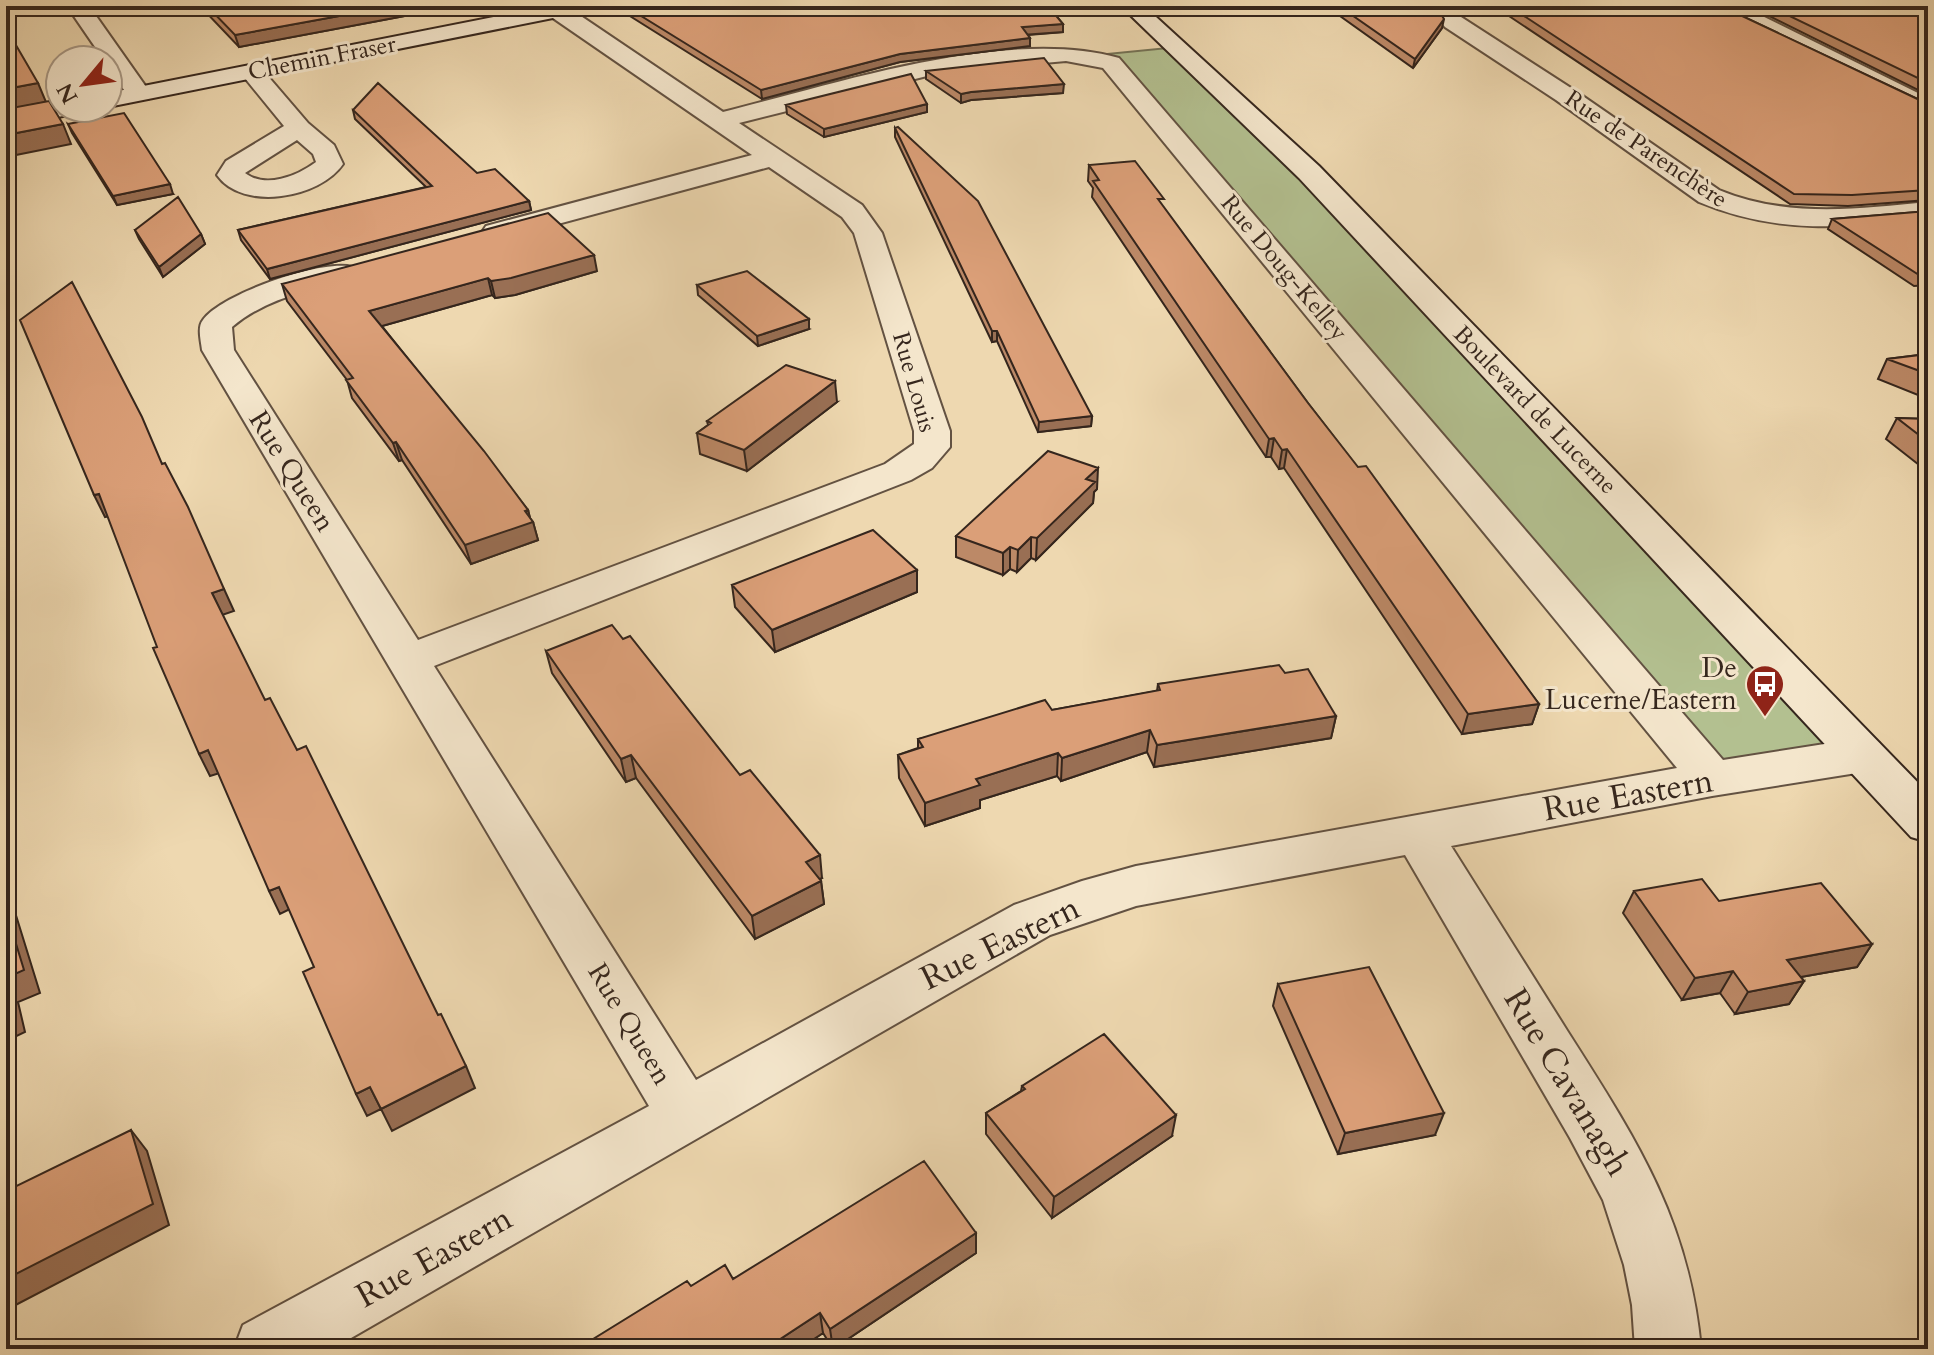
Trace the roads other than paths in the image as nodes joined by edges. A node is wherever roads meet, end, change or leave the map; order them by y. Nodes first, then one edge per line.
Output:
1 (78, 6) edge
2 (1132, 6) edge
3 (1456, 6) edge
4 (1725, 6) edge
5 (571, 8) edge
6 (252, 72) junction
7 (139, 94) junction
8 (124, 97) edge
9 (1928, 108) edge
10 (44, 113) edge
11 (6, 120) edge
12 (720, 120) junction
13 (299, 128) dead end
14 (776, 157) junction
15 (1928, 210) edge
16 (464, 240) edge
17 (374, 264) edge
18 (408, 660) junction
19 (1863, 755) junction
20 (1712, 779) junction
21 (1928, 824) edge
22 (1417, 833) junction
23 (686, 1116) junction
24 (267, 1349) edge
25 (1668, 1349) edge

1 - 7 street
2 - 19 street, Boulevard de Lucerne
3 - 15 street, Rue de Parenchère
4 - 9 street
5 - 6 street, Chemin Fraser
5 - 12 street, Rue Louis
6 - 7 street, Chemin Fraser
6 - 13 street
7 - 8 street, Chemin Fraser
10 - 11 street
12 - 14 street, Rue Louis
12 - 20 street, Rue Doug-Kelley
14 - 16 street
14 - 18 street, Rue Louis
17 - 18 street, Rue Queen
18 - 23 street, Rue Queen
19 - 20 street, Rue Eastern
19 - 21 street, Boulevard de Lucerne
20 - 22 street, Rue Eastern
22 - 23 street, Rue Eastern
22 - 25 street, Rue Cavanagh
23 - 24 street, Rue Eastern

